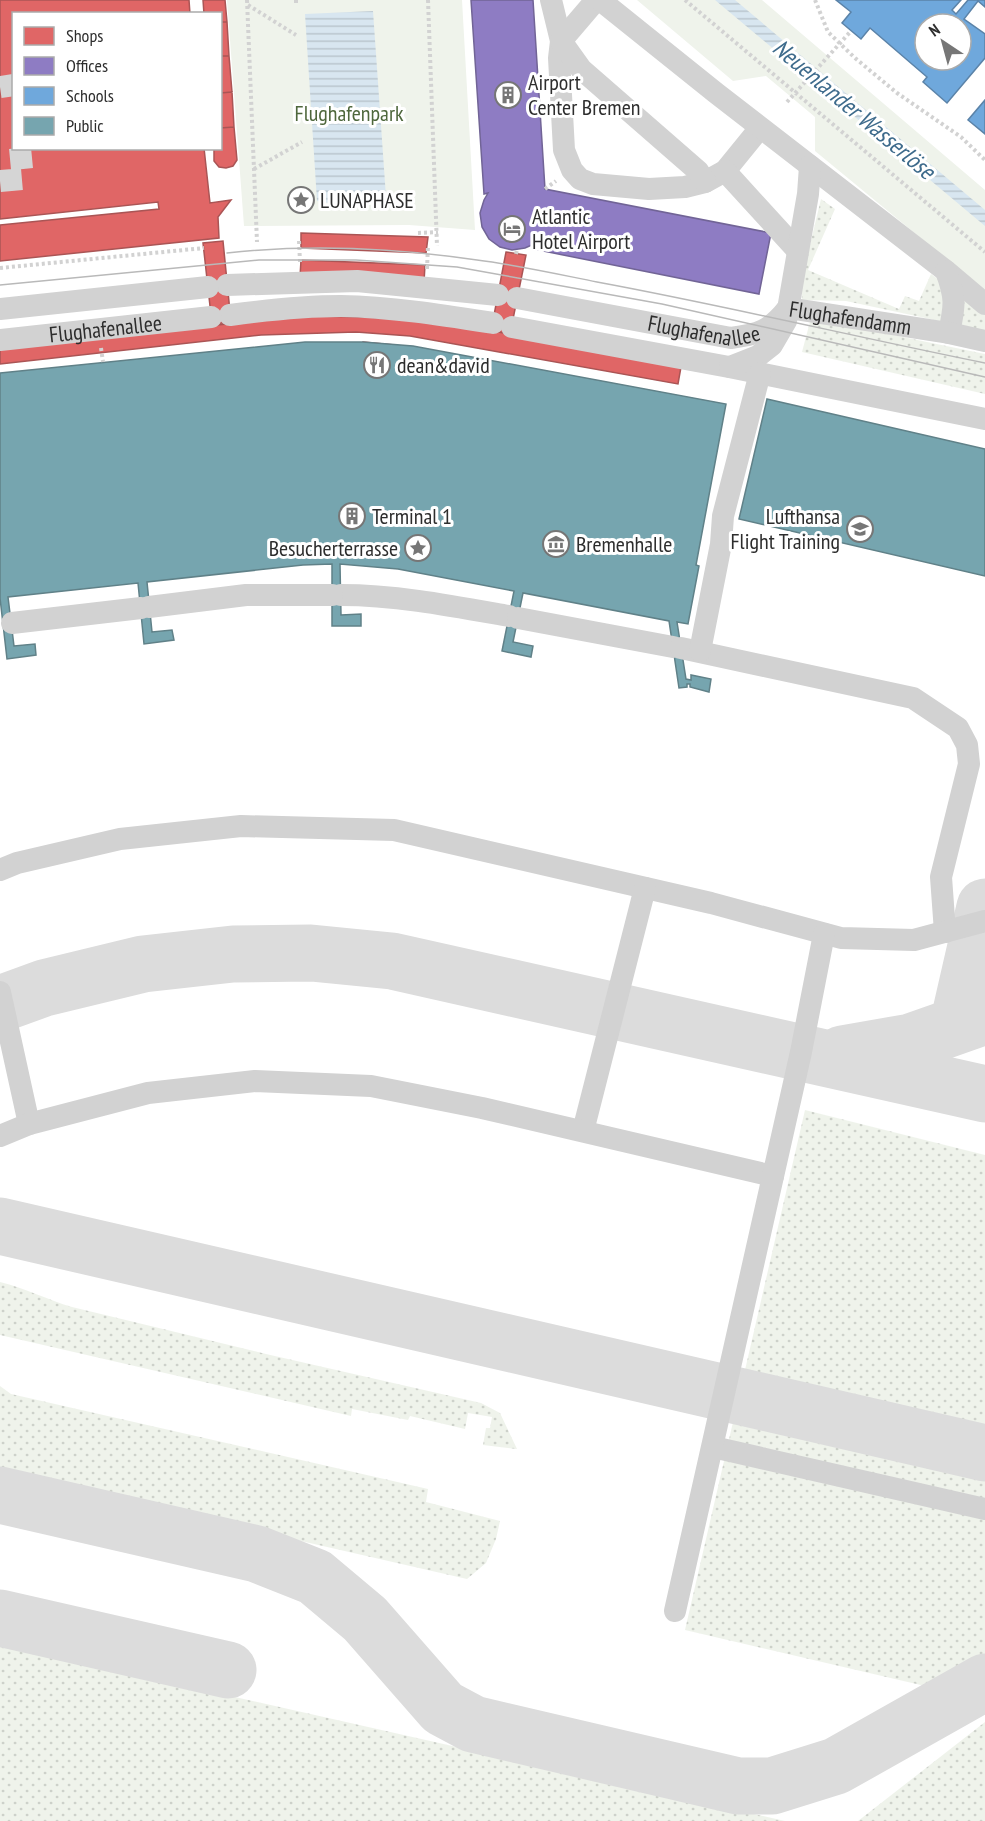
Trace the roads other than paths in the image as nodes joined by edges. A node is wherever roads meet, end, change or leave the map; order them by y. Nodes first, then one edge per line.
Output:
1 (551, 0) edge
2 (596, 0) edge
3 (600, 0) edge
4 (561, 40) junction
5 (760, 128) junction
6 (810, 166) junction
7 (725, 171) junction
8 (705, 182) junction
9 (797, 250) junction
10 (946, 271) junction
11 (223, 285) junction
12 (471, 291) junction
13 (554, 304) junction
14 (985, 304) edge
15 (788, 308) junction
16 (0, 309) edge
17 (270, 310) junction
18 (177, 321) junction
19 (498, 324) junction
20 (949, 333) junction
21 (0, 340) edge
22 (985, 340) edge
23 (729, 367) junction
24 (760, 373) junction
25 (985, 419) edge
26 (5, 625) edge
27 (685, 649) junction
28 (0, 870) edge
29 (645, 888) junction
30 (985, 921) edge
31 (945, 932) junction
32 (824, 934) junction
33 (0, 992) edge
34 (29, 1124) junction
35 (583, 1131) junction
36 (0, 1136) edge
37 (773, 1176) junction
38 (713, 1447) junction
39 (985, 1509) edge
40 (675, 1611) dead end

1 - 4 street
2 - 4 street
3 - 5 street
4 - 8 street
4 - 8 street
5 - 6 street
5 - 7 street
6 - 9 street, Flughafendamm
6 - 10 street
7 - 8 street
7 - 9 street
9 - 15 street, Flughafendamm
10 - 14 street
10 - 20 street, Flughafendamm
11 - 12 street, Flughafenallee
11 - 16 street, Flughafenallee
11 - 17 street
11 - 18 street
12 - 13 street, Flughafenallee
12 - 19 street
13 - 15 street, Flughafenallee
13 - 19 street
15 - 20 street, Flughafendamm
15 - 23 street, Flughafenallee
17 - 18 street, Flughafenallee
17 - 19 street, Flughafenallee
18 - 21 street, Flughafenallee
19 - 23 street, Flughafenallee
20 - 22 street, Flughafendamm
23 - 24 street
24 - 25 street
24 - 27 street
26 - 27 street
27 - 31 street
28 - 29 street
29 - 32 street
29 - 35 street
30 - 31 street
31 - 32 street
32 - 37 street
33 - 34 street
34 - 35 street
34 - 36 street
35 - 37 street
37 - 38 street
38 - 39 street
38 - 40 street

